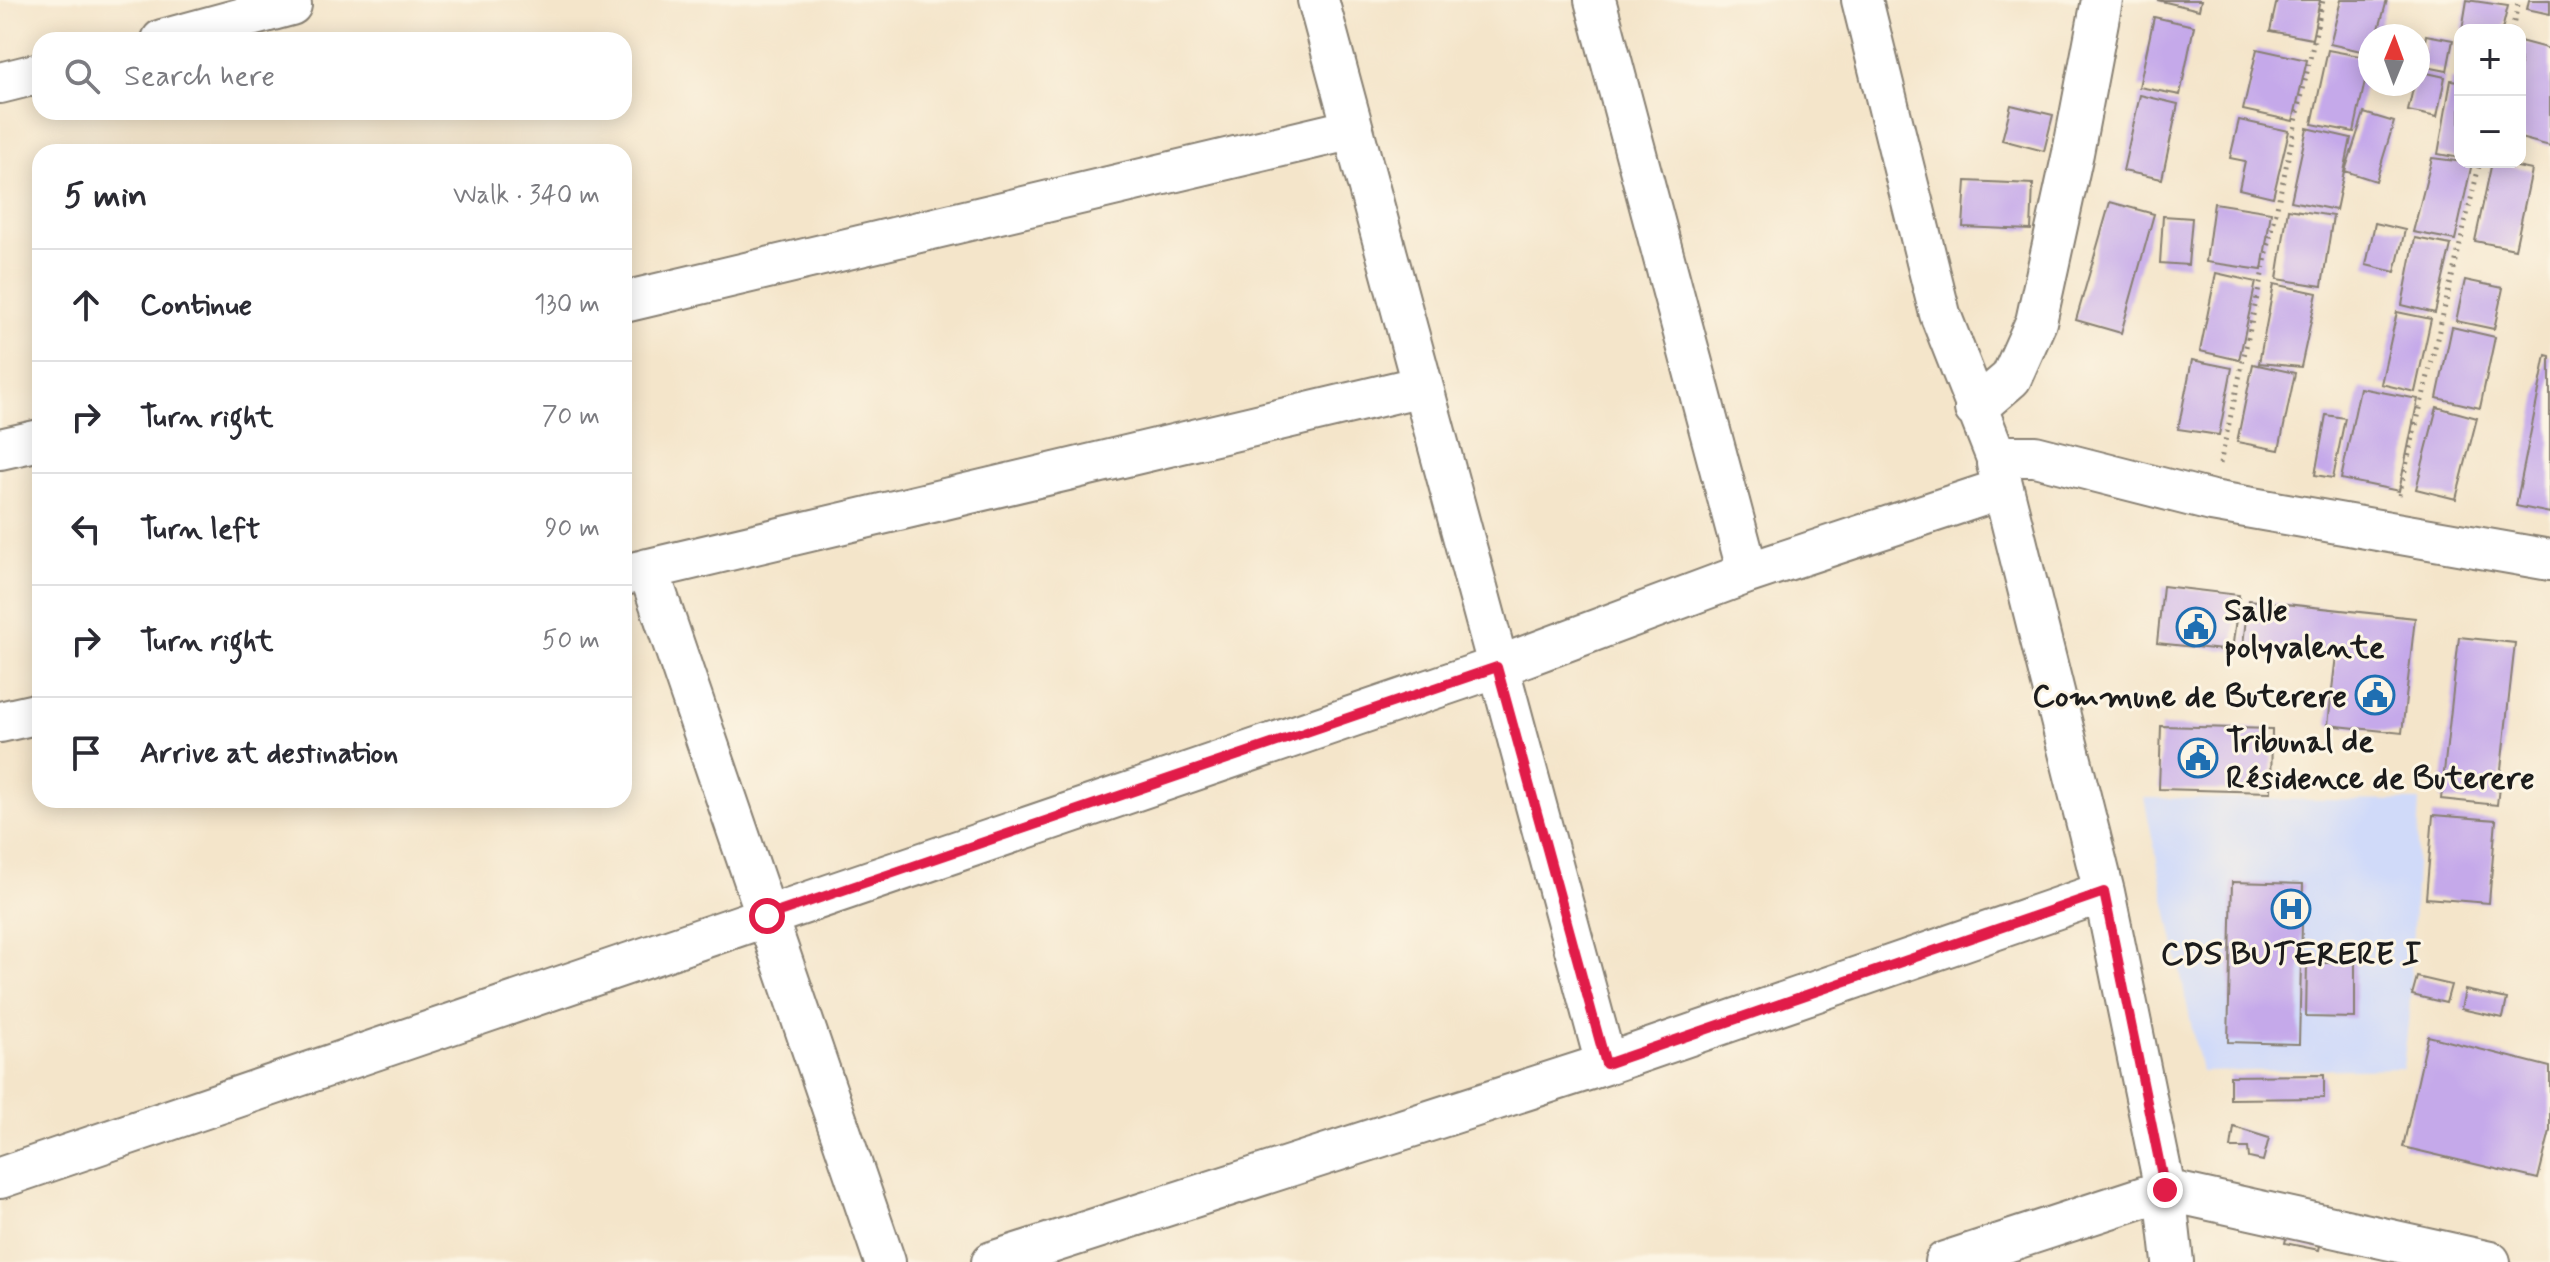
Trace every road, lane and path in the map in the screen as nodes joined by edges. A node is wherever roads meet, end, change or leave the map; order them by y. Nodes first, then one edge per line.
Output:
1 (1318, 0) edge
2 (1595, 0) edge
3 (1862, 0) edge
4 (2102, 0) edge
5 (2323, 0) edge
6 (2519, 0) edge
7 (296, 2) edge
8 (2513, 24) edge
9 (190, 32) edge
10 (32, 75) edge
11 (0, 83) edge
12 (1353, 129) junction
13 (2479, 168) edge
14 (632, 300) edge
15 (1422, 386) junction
16 (1975, 409) junction
17 (32, 442) edge
18 (0, 449) edge
19 (1999, 473) junction
20 (2212, 501) junction
21 (2390, 531) junction
22 (2550, 560) edge
23 (636, 572) edge
24 (1748, 573) junction
25 (1497, 667) junction
26 (32, 715) edge
27 (0, 722) edge
28 (2104, 892) junction
29 (767, 916) junction
30 (1606, 1064) junction
31 (0, 1178) edge
32 (2165, 1190) junction
33 (885, 1262) edge
34 (992, 1262) edge
35 (1945, 1262) edge
36 (2173, 1262) edge
37 (2490, 1262) edge

1 - 12 street
2 - 24 street
3 - 16 street
4 - 16 street
5 - 20 path
6 - 8 path
7 - 9 street
10 - 11 street
12 - 14 street
12 - 15 street
13 - 21 path
15 - 23 street
15 - 25 street
16 - 19 street
17 - 18 street
19 - 20 street
19 - 24 street
19 - 28 street
20 - 21 street
21 - 22 street
23 - 29 street
24 - 25 street
25 - 29 street
25 - 30 street
26 - 27 street
28 - 30 street
28 - 32 street
29 - 31 street
29 - 33 street
30 - 34 street
32 - 35 street
32 - 36 street
32 - 37 street

